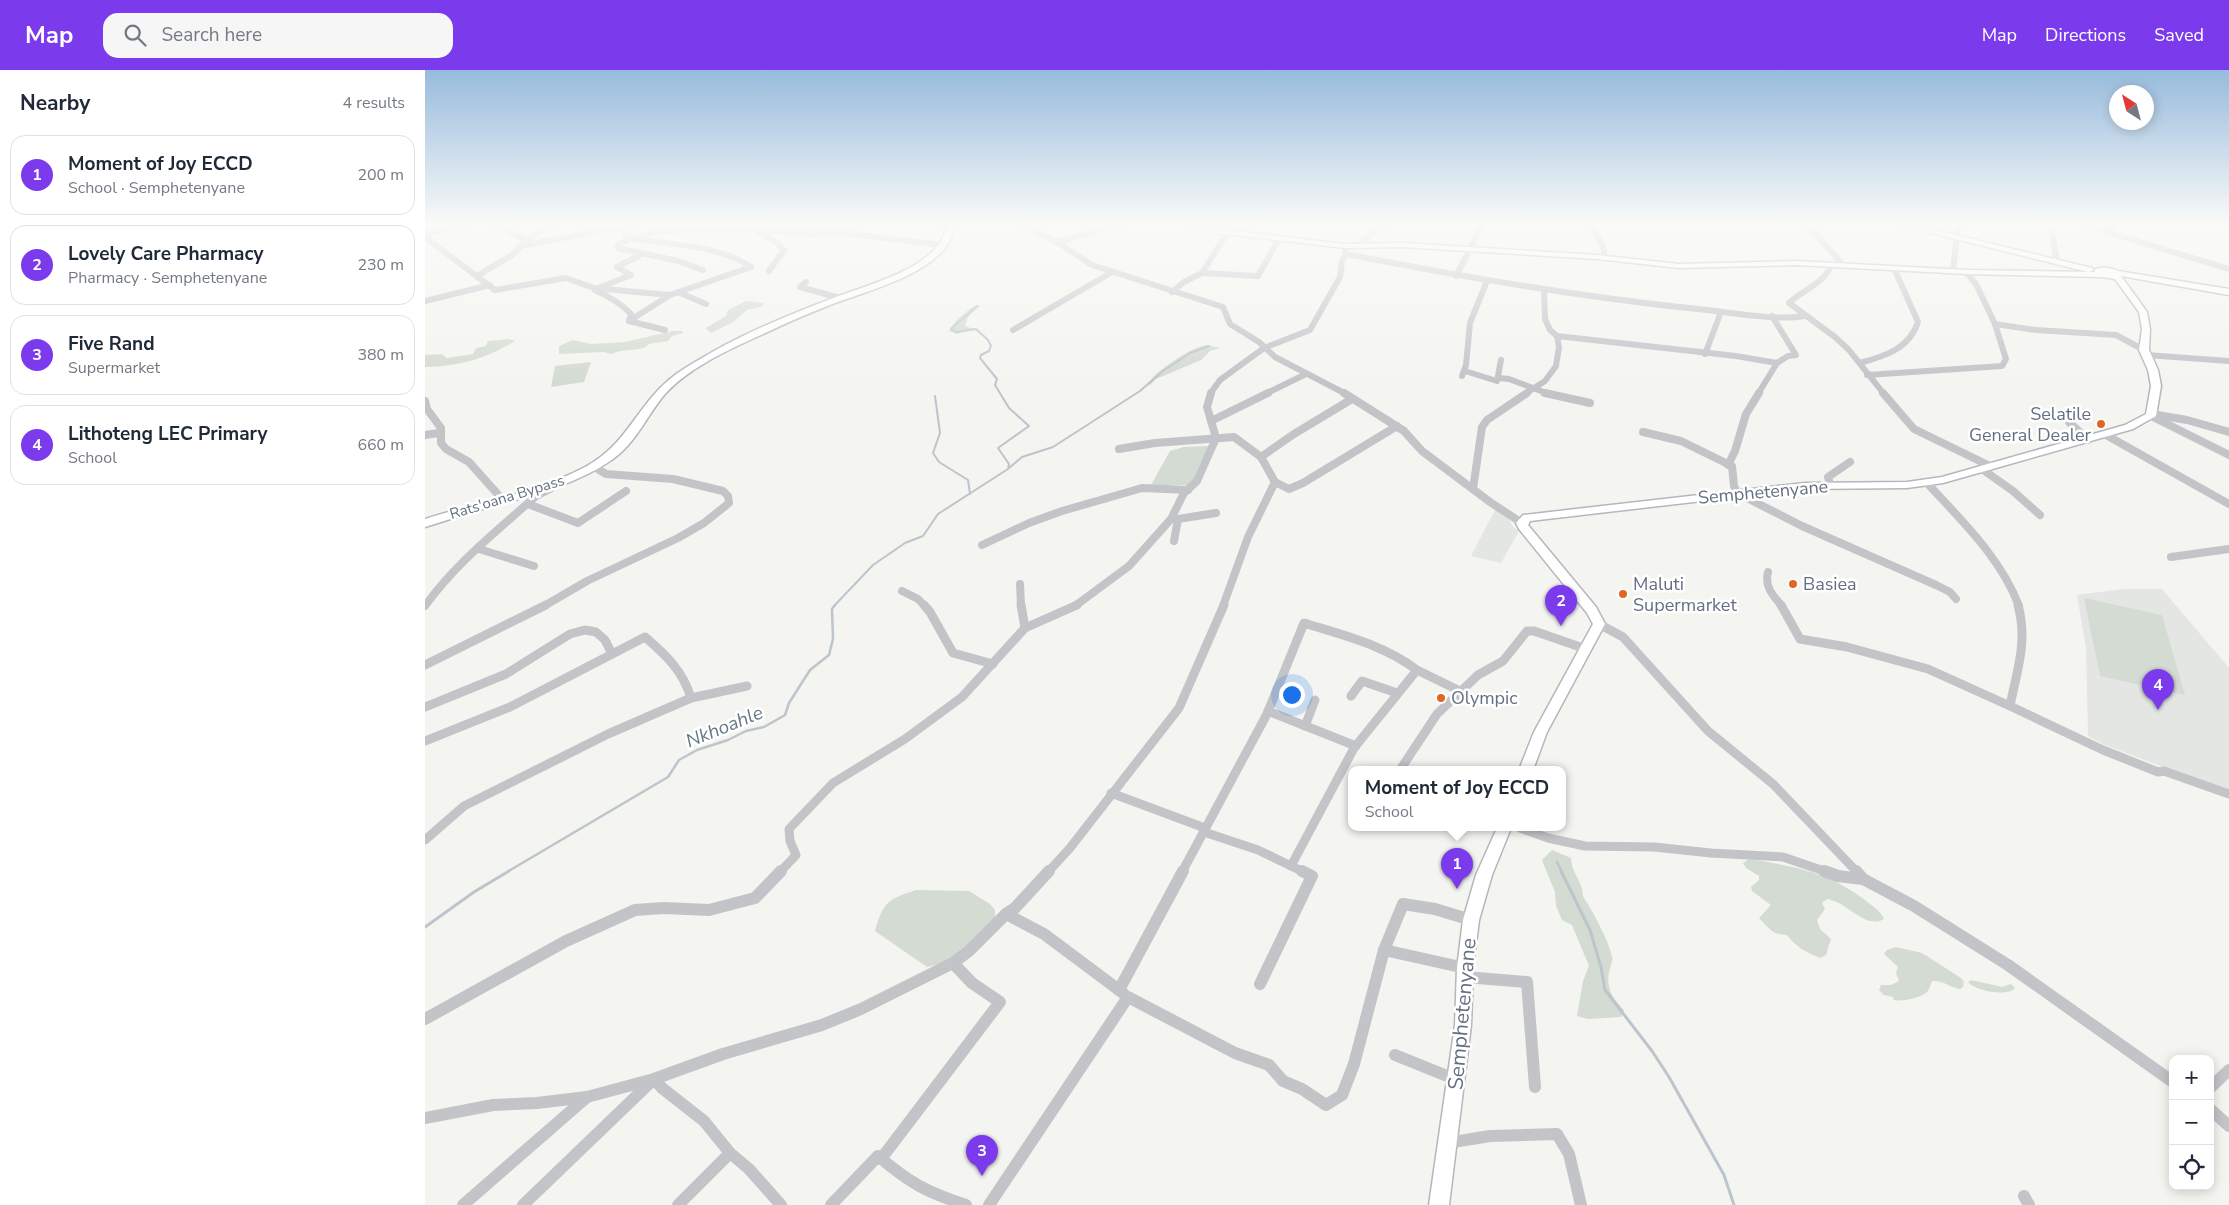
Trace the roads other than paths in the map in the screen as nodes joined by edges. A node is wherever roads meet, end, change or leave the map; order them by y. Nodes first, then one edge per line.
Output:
1 (479, 277) edge
2 (626, 277) edge
3 (722, 277) edge
4 (899, 277) edge
5 (1104, 277) edge
6 (1127, 277) edge
7 (1194, 277) edge
8 (1340, 277) edge
9 (1462, 277) edge
10 (1825, 277) edge
11 (1898, 277) edge
12 (1970, 277) edge
13 (2115, 277) edge
14 (2115, 277) edge
15 (2119, 278) junction
16 (1487, 281) junction
17 (806, 282) dead end
18 (491, 285) junction
19 (596, 288) junction
20 (1544, 288) junction
21 (678, 292) junction
22 (1172, 292) junction
23 (2229, 292) edge
24 (670, 295) junction
25 (840, 298) junction
26 (425, 301) edge
27 (706, 304) dead end
28 (1721, 312) junction
29 (1772, 316) junction
30 (1804, 316) junction
31 (629, 320) junction
32 (1995, 324) junction
33 (665, 330) dead end
34 (1013, 330) dead end
35 (1557, 336) junction
36 (1264, 348) junction
37 (2146, 352) junction
38 (1705, 354) junction
39 (1501, 360) dead end
40 (2229, 361) edge
41 (1777, 363) junction
42 (1860, 363) junction
43 (1306, 374) junction
44 (1464, 374) joint
45 (1867, 376) junction
46 (1499, 378) junction
47 (1535, 388) junction
48 (1352, 399) junction
49 (425, 401) edge
50 (1589, 403) dead end
51 (2151, 415) junction
52 (429, 418) edge
53 (1211, 421) junction
54 (2069, 422) dead end
55 (1397, 426) junction
56 (1643, 432) dead end
57 (2229, 432) edge
58 (439, 433) junction
59 (425, 435) edge
60 (2105, 435) junction
61 (1215, 438) junction
62 (2088, 440) junction
63 (1119, 449) dead end
64 (2229, 455) edge
65 (1261, 457) junction
66 (1850, 462) dead end
67 (1728, 465) junction
68 (593, 466) junction
69 (1986, 468) junction
70 (1275, 482) junction
71 (1927, 483) junction
72 (551, 485) junction
73 (1830, 485) junction
74 (1473, 489) junction
75 (1188, 490) junction
76 (626, 491) dead end
77 (1739, 492) junction
78 (502, 499) junction
79 (529, 504) junction
80 (2229, 504) edge
81 (1216, 513) dead end
82 (2040, 516) dead end
83 (1175, 519) junction
84 (1522, 522) junction
85 (425, 523) edge
86 (1174, 541) dead end
87 (982, 545) dead end
88 (479, 549) junction
89 (2229, 549) edge
90 (2171, 557) dead end
91 (534, 566) dead end
92 (1768, 572) dead end
93 (1020, 584) dead end
94 (901, 591) dead end
95 (1956, 599) dead end
96 (425, 606) edge
97 (1599, 624) junction
98 (1025, 628) junction
99 (1587, 649) junction
100 (612, 654) junction
101 (993, 664) junction
102 (425, 665) edge
103 (1417, 670) junction
104 (747, 686) dead end
105 (1460, 691) junction
106 (1397, 693) junction
107 (1351, 696) dead end
108 (691, 698) junction
109 (1315, 700) dead end
110 (2009, 706) junction
111 (425, 707) edge
112 (1268, 711) junction
113 (1305, 726) junction
114 (425, 741) edge
115 (1356, 746) junction
116 (1403, 766) edge
117 (1527, 766) edge
118 (1111, 793) junction
119 (2229, 794) edge
120 (1204, 830) junction
121 (1503, 831) edge
122 (1528, 831) edge
123 (425, 840) edge
124 (1291, 866) junction
125 (1863, 878) junction
126 (1006, 914) junction
127 (1471, 920) junction
128 (1384, 950) junction
129 (953, 963) junction
130 (1465, 973) junction
131 (1260, 984) dead end
132 (1124, 994) junction
133 (425, 1019) edge
134 (1395, 1055) dead end
135 (2229, 1070) edge
136 (654, 1079) junction
137 (2169, 1079) edge
138 (1457, 1080) junction
139 (2214, 1084) edge
140 (1535, 1087) dead end
141 (587, 1096) junction
142 (2214, 1113) edge
143 (425, 1118) edge
144 (2229, 1126) edge
145 (1447, 1143) junction
146 (730, 1154) junction
147 (881, 1159) junction
148 (463, 1205) edge
149 (523, 1205) edge
150 (678, 1205) edge
151 (781, 1205) edge
152 (831, 1205) edge
153 (966, 1205) edge
154 (989, 1205) edge
155 (1439, 1205) edge
156 (1581, 1205) edge

1 - 18 street
2 - 19 street
3 - 21 street
4 - 25 main road, Rats'oana Bypass
5 - 34 street
6 - 22 street
7 - 22 street
8 - 36 street
9 - 16 street
10 - 30 street
11 - 42 street
12 - 32 street
13 - 15 main road
14 - 15 main road
15 - 23 main road
15 - 37 main road
16 - 20 street
16 - 44 street
17 - 25 street
18 - 19 street
18 - 26 street
19 - 24 street
19 - 31 street
20 - 28 street
20 - 35 street
21 - 24 street
21 - 27 street
22 - 36 street
24 - 31 street
25 - 68 main road, Rats'oana Bypass
28 - 29 street
28 - 38 street
29 - 30 street
29 - 41 street
30 - 42 street
31 - 33 street
32 - 37 street
32 - 45 street
35 - 38 street
35 - 47 street
36 - 43 street
36 - 53 street
37 - 40 street
37 - 51 main road
38 - 41 street
39 - 46 street
41 - 67 street
42 - 45 street
43 - 48 street
43 - 53 street
44 - 46 street
45 - 69 street
46 - 47 street
47 - 50 street
47 - 74 street
48 - 55 street
48 - 65 street
49 - 52 street
51 - 57 street
51 - 60 main road, Semphetenyane
51 - 64 street
52 - 58 street
53 - 61 street
54 - 62 street
55 - 70 street
55 - 74 street
56 - 67 street
58 - 59 street
58 - 78 street
60 - 62 main road, Semphetenyane
60 - 80 street
61 - 63 street
61 - 65 street
61 - 75 street
62 - 69 main road, Semphetenyane
65 - 70 street
66 - 73 street
67 - 77 street
68 - 72 main road, Rats'oana Bypass
68 - 102 street
69 - 71 main road, Semphetenyane
69 - 82 street
70 - 118 street
71 - 73 main road, Semphetenyane
71 - 110 street
72 - 78 main road, Rats'oana Bypass
72 - 79 street
73 - 77 main road, Semphetenyane
74 - 84 street
75 - 83 street
75 - 87 street
76 - 79 street
77 - 84 main road, Semphetenyane
77 - 95 street
78 - 85 main road, Rats'oana Bypass
79 - 88 street
81 - 83 street
83 - 86 street
83 - 98 street
84 - 97 main road
88 - 91 street
88 - 96 street
89 - 90 street
92 - 110 street
93 - 98 street
94 - 101 street
97 - 99 main road
97 - 125 street
98 - 101 street
99 - 105 street
99 - 117 main road
100 - 108 street
100 - 111 street
100 - 114 street
101 - 133 street
103 - 105 street
103 - 106 street
103 - 112 street
104 - 108 street
105 - 116 street
106 - 107 street
106 - 115 street
108 - 123 street
109 - 113 street
110 - 119 street
112 - 113 street
112 - 120 street
113 - 115 street
115 - 124 street
118 - 120 street
118 - 126 street
120 - 124 street
120 - 132 street
121 - 127 main road, Semphetenyane
122 - 125 street
124 - 131 street
125 - 137 street
126 - 129 street
126 - 132 street
127 - 128 street
127 - 130 main road, Semphetenyane
128 - 130 street
128 - 132 street
129 - 136 street
129 - 147 street
130 - 138 main road, Semphetenyane
130 - 140 street
132 - 154 street
134 - 138 street
135 - 139 street
136 - 141 street
136 - 146 street
136 - 149 street
138 - 145 main road, Semphetenyane
141 - 143 street
141 - 148 street
142 - 144 street
145 - 155 main road, Semphetenyane
145 - 156 street
146 - 150 street
146 - 151 street
147 - 152 street
147 - 153 street

